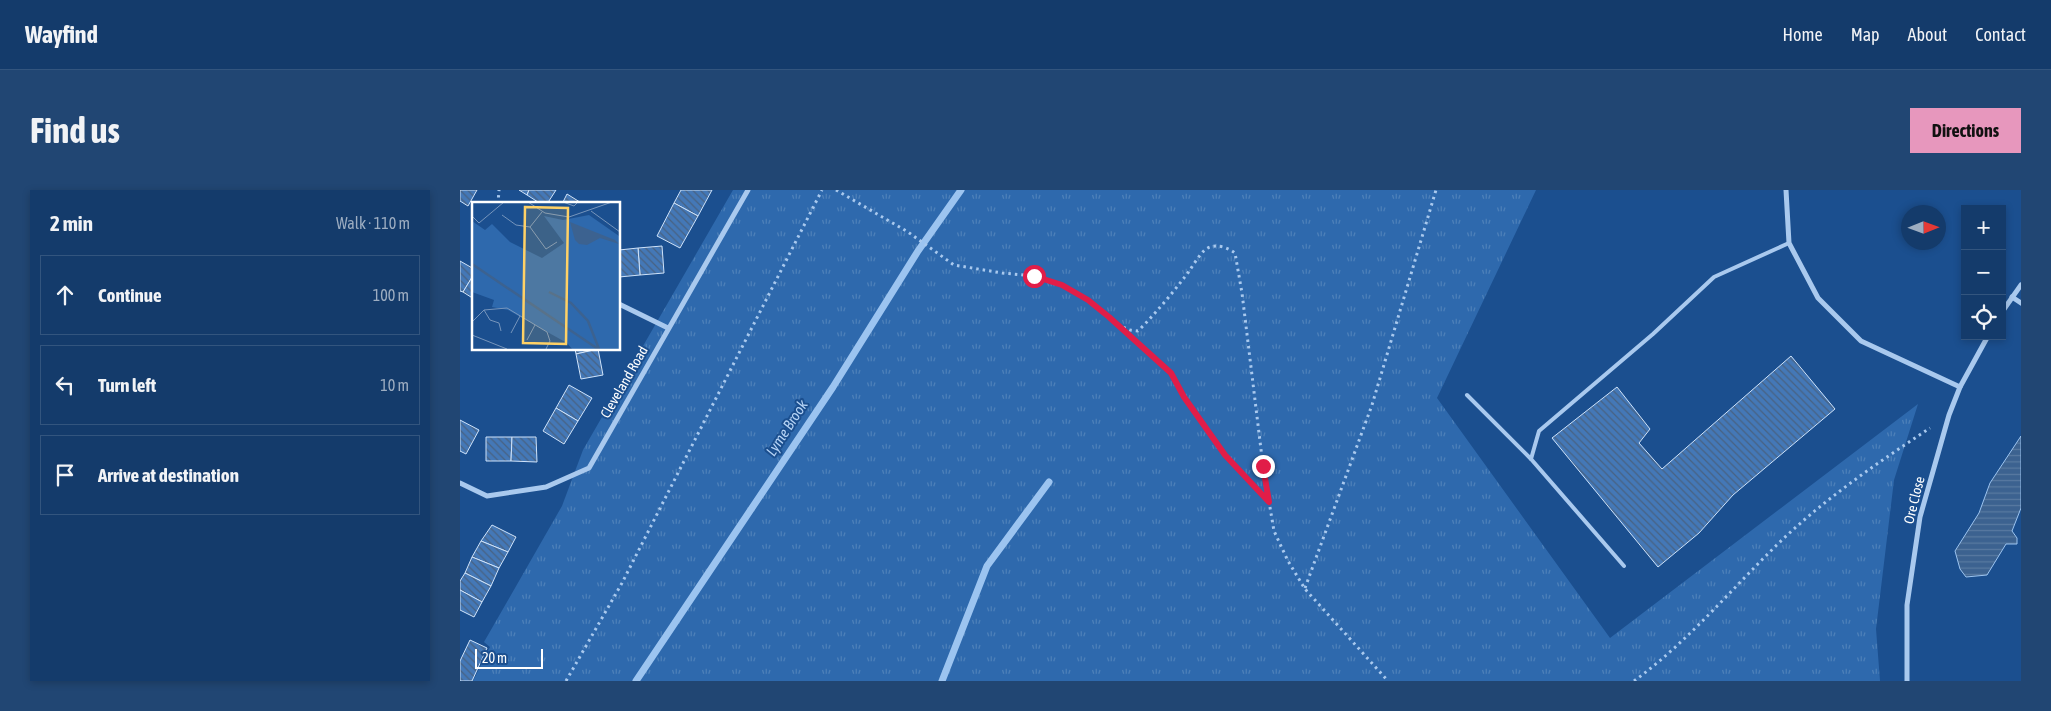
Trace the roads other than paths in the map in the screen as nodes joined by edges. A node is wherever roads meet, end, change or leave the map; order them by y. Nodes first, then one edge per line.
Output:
1 (748, 190) edge
2 (1786, 190) edge
3 (1789, 243) junction
4 (2021, 286) edge
5 (2012, 297) junction
6 (2021, 303) edge
7 (620, 304) edge
8 (2006, 306) edge
9 (668, 328) junction
10 (1986, 340) edge
11 (1960, 387) junction
12 (1467, 395) dead end
13 (1531, 459) junction
14 (460, 483) edge
15 (1624, 566) dead end
16 (1907, 681) edge

1 - 9 street, Cleveland Road
2 - 3 street
3 - 11 street
3 - 13 lane
4 - 5 street
5 - 6 street
5 - 8 street
7 - 9 street
9 - 14 street, Cleveland Road
10 - 11 street, Ore Close
11 - 16 street, Ore Close
12 - 13 lane
13 - 15 lane

